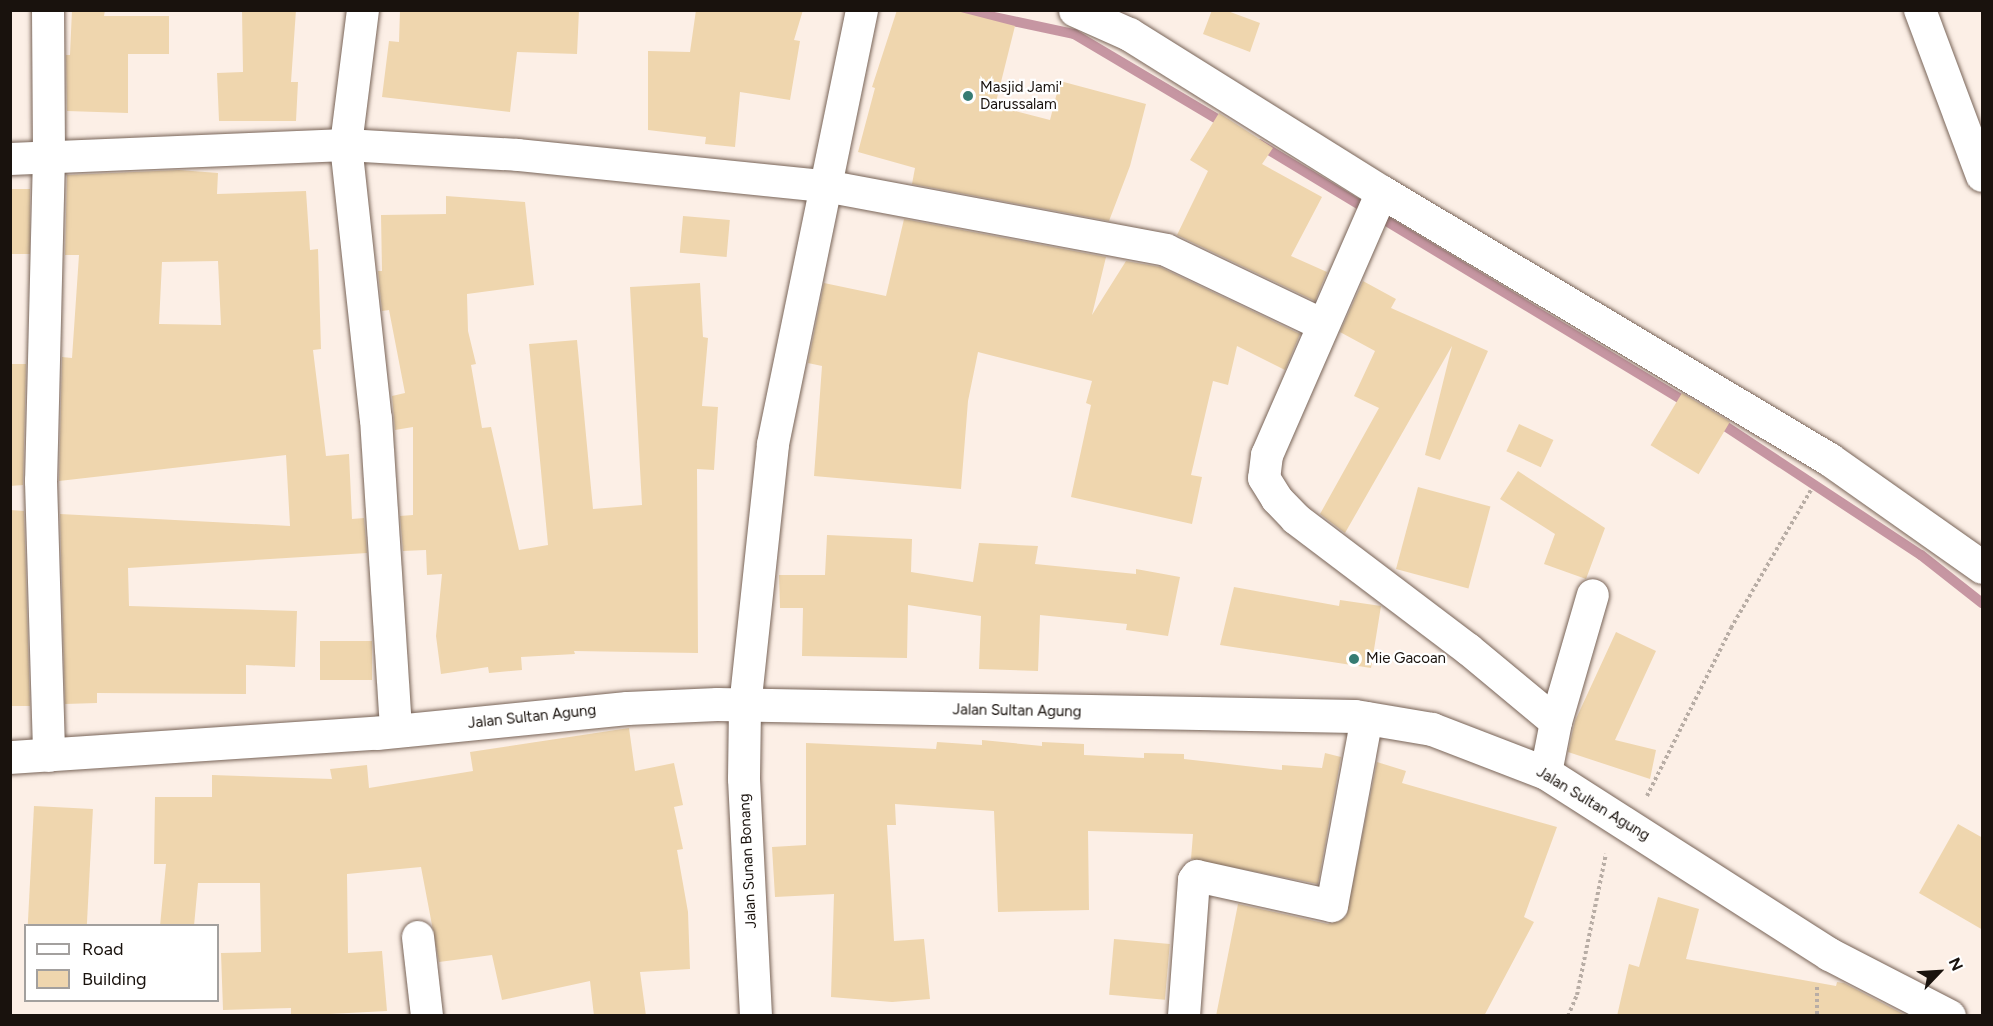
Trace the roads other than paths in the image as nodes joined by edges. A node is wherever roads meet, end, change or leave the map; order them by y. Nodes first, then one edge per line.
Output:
1 (48, 10) edge
2 (363, 10) edge
3 (862, 10) edge
4 (1075, 10) edge
5 (1920, 10) edge
6 (346, 145) junction
7 (49, 156) junction
8 (10, 159) edge
9 (1983, 176) edge
10 (825, 186) junction
11 (1382, 192) junction
12 (1323, 325) junction
13 (1983, 567) edge
14 (1593, 595) dead end
15 (745, 706) junction
16 (1367, 718) junction
17 (1556, 722) junction
18 (396, 731) junction
19 (49, 756) junction
20 (10, 757) edge
21 (1546, 774) junction
22 (418, 937) dead end
23 (428, 1016) edge
24 (756, 1016) edge
25 (1184, 1016) edge
26 (1949, 1016) edge

1 - 7 street
2 - 6 street
3 - 10 street, Jalan Sunan Bonang
4 - 11 main road
5 - 9 street
6 - 7 street
6 - 10 street
6 - 18 street
7 - 8 street
7 - 19 street
10 - 12 street
10 - 15 street, Jalan Sunan Bonang
11 - 12 street
11 - 13 main road
12 - 17 street
14 - 17 street
15 - 16 main road, Jalan Sultan Agung
15 - 18 main road, Jalan Sultan Agung
15 - 24 street, Jalan Sunan Bonang
16 - 21 main road, Jalan Sultan Agung
16 - 25 street
17 - 21 street
18 - 19 main road, Jalan Sultan Agung
19 - 20 main road, Jalan Sultan Agung
21 - 26 main road, Jalan Sultan Agung
22 - 23 street

